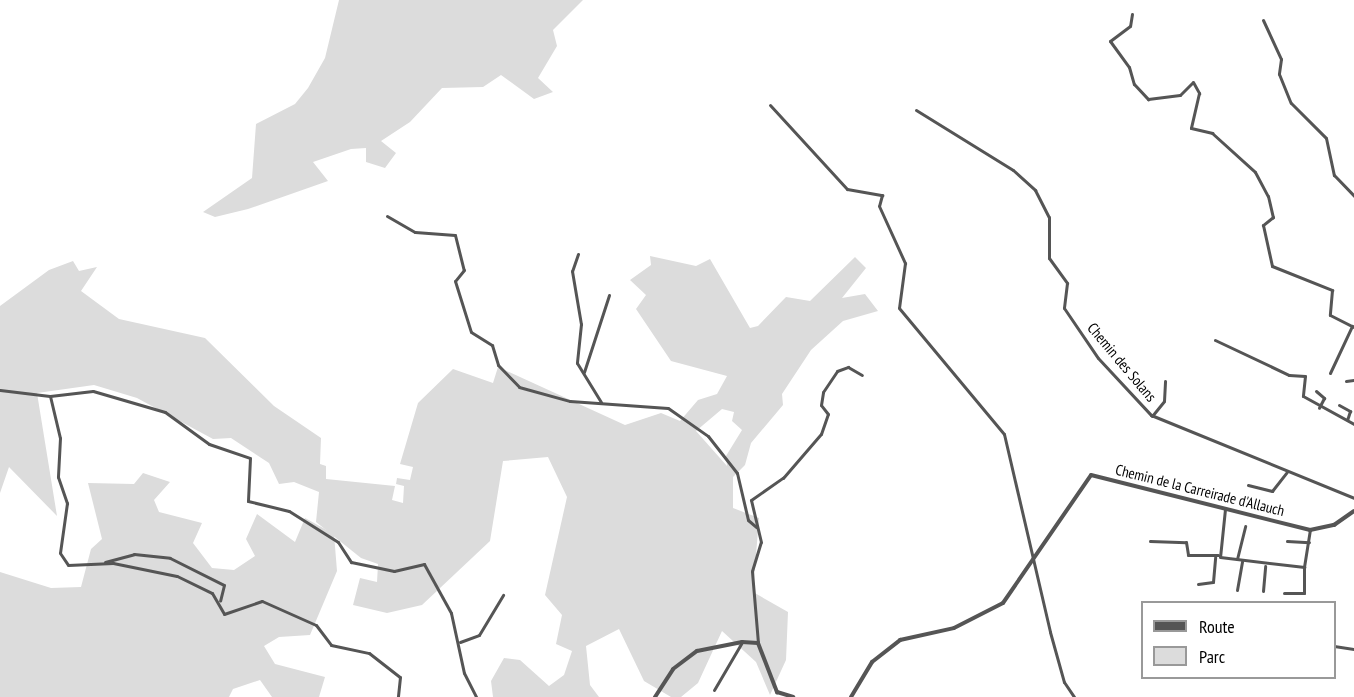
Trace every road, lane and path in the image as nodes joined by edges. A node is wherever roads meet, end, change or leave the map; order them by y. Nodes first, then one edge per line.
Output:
1 (1132, 14) dead end
2 (1263, 20) dead end
3 (770, 105) dead end
4 (916, 110) dead end
5 (1354, 196) edge
6 (387, 216) dead end
7 (578, 254) dead end
8 (609, 295) dead end
9 (1353, 326) edge
10 (1215, 340) dead end
11 (1330, 373) dead end
12 (584, 374) junction
13 (862, 375) dead end
14 (1354, 380) edge
15 (1165, 381) dead end
16 (1346, 381) dead end
17 (0, 390) edge
18 (1316, 391) dead end
19 (50, 396) junction
20 (601, 402) junction
21 (1339, 405) dead end
22 (1319, 408) junction
23 (1152, 416) junction
24 (1347, 420) junction
25 (1354, 424) edge
26 (1287, 472) junction
27 (1248, 485) dead end
28 (1354, 498) edge
29 (1225, 509) junction
30 (1354, 512) edge
31 (756, 526) junction
32 (1245, 526) dead end
33 (1310, 530) junction
34 (1150, 541) dead end
35 (1287, 541) dead end
36 (1309, 542) junction
37 (1216, 556) junction
38 (1239, 560) junction
39 (1032, 562) junction
40 (103, 563) junction
41 (1265, 566) junction
42 (1304, 567) junction
43 (1198, 584) dead end
44 (1237, 590) dead end
45 (1263, 591) dead end
46 (1284, 593) dead end
47 (503, 595) dead end
48 (220, 601) junction
49 (460, 642) junction
50 (742, 642) junction
51 (758, 643) junction
52 (1336, 646) edge
53 (1354, 649) edge
54 (714, 690) dead end
55 (775, 695) edge
56 (398, 697) edge
57 (476, 697) edge
58 (655, 697) edge
59 (793, 697) edge
60 (852, 697) edge
61 (1074, 697) edge

1 - 9 street
2 - 5 street
3 - 39 street
4 - 23 street, Chemin des Solans
6 - 20 street
7 - 12 street
8 - 12 street
9 - 11 street
10 - 22 street
12 - 20 street
13 - 31 street
14 - 16 street
15 - 23 street
17 - 19 street
18 - 22 street
19 - 40 street
19 - 49 street
20 - 31 street
21 - 24 street
22 - 24 street
23 - 26 street, Chemin des Solans
24 - 25 street
26 - 27 street
26 - 28 street, Chemin des Solans
29 - 33 street, Chemin de la Carreirade d'Allauch
29 - 37 street
29 - 39 street, Chemin de la Carreirade d'Allauch
30 - 33 street, Chemin de la Carreirade d'Allauch
31 - 51 street
32 - 38 street
33 - 36 street
34 - 37 street
35 - 36 street
36 - 42 street
37 - 38 street
37 - 43 street
38 - 41 street
38 - 44 street
39 - 60 street, Chemin de la Carreirade d'Allauch
39 - 61 street
40 - 48 street
40 - 48 street
41 - 42 street
41 - 45 street
42 - 46 street
47 - 49 street
48 - 56 street
49 - 57 street
50 - 51 street
50 - 54 street
50 - 58 street
51 - 55 street
52 - 53 street
55 - 59 street

